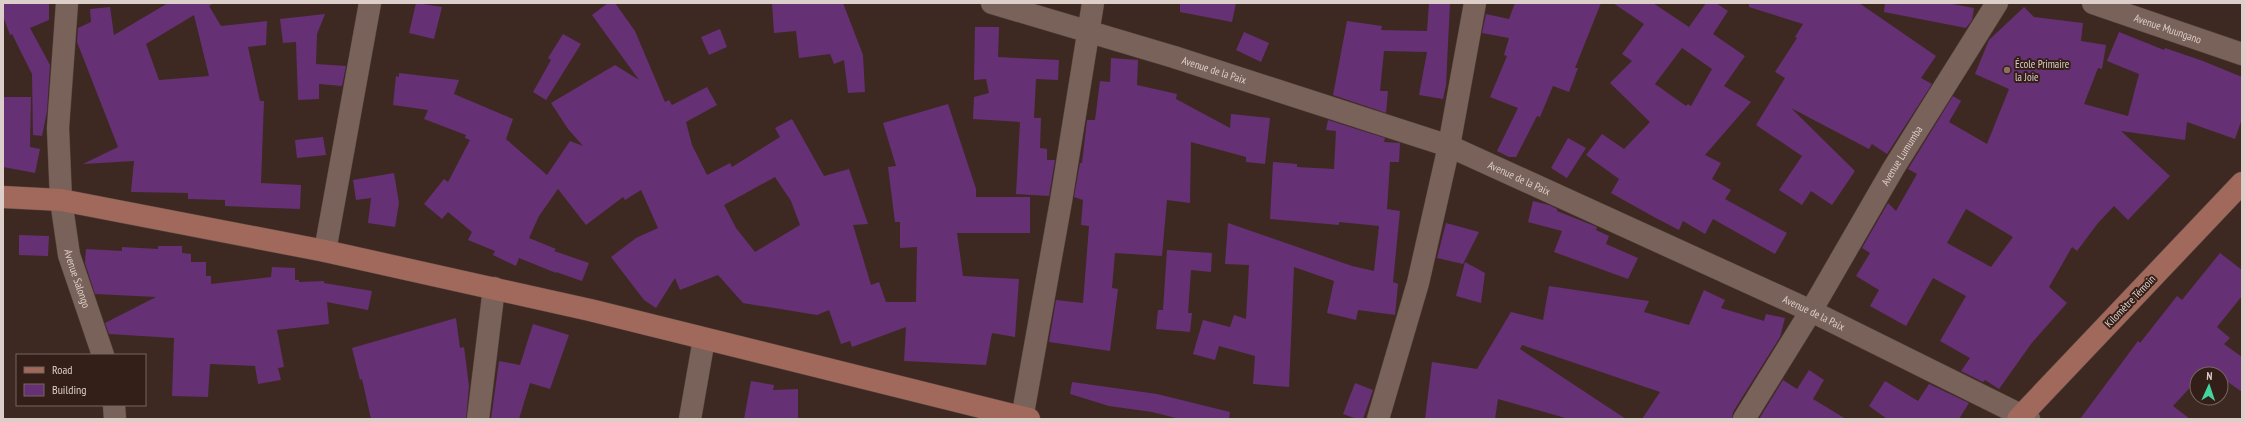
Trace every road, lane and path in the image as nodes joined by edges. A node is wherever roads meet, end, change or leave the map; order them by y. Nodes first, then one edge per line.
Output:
1 (67, 3) edge
2 (370, 3) edge
3 (992, 3) edge
4 (1093, 3) edge
5 (1475, 3) edge
6 (1997, 3) edge
7 (2093, 3) edge
8 (1087, 32) junction
9 (2242, 54) edge
10 (1449, 146) junction
11 (2242, 184) edge
12 (3, 197) edge
13 (61, 200) junction
14 (325, 251) junction
15 (494, 288) junction
16 (1811, 311) junction
17 (704, 339) junction
18 (103, 354) edge
19 (114, 406) edge
20 (1025, 418) edge
21 (2023, 418) edge
22 (115, 419) edge
23 (478, 419) edge
24 (690, 419) edge
25 (1378, 419) edge
26 (1744, 419) edge

1 - 13 street, Avenue Salongo
2 - 14 street
3 - 8 street, Avenue de la Paix
4 - 8 street
5 - 10 street
6 - 16 street, Avenue Lumumba
7 - 9 street, Avenue Muungano
8 - 10 street, Avenue de la Paix
8 - 20 street
10 - 16 street, Avenue de la Paix
10 - 25 street
11 - 21 main road, Kilomètre Témoin
12 - 13 main road
13 - 14 main road
13 - 18 street, Avenue Salongo
14 - 15 main road
15 - 17 main road
15 - 23 street
16 - 21 street, Avenue de la Paix
16 - 26 street, Avenue Lumumba
17 - 20 main road
17 - 24 street
19 - 22 street

